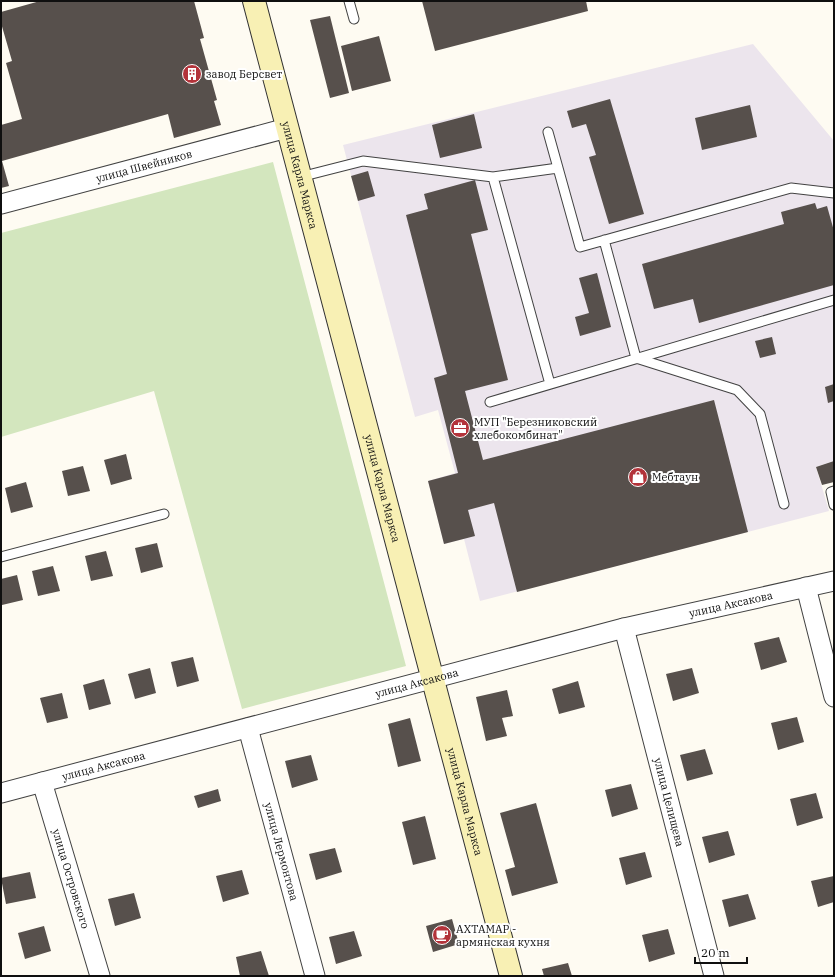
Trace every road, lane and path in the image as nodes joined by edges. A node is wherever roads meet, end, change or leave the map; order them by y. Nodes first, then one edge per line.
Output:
1 (254, 1) edge
2 (350, 1) edge
3 (354, 19) dead end
4 (287, 128) junction
5 (548, 132) dead end
6 (558, 168) junction
7 (300, 177) junction
8 (493, 177) junction
9 (834, 193) edge
10 (1, 204) edge
11 (604, 240) junction
12 (834, 300) edge
13 (636, 358) junction
14 (550, 384) junction
15 (490, 402) dead end
16 (834, 491) edge
17 (784, 504) dead end
18 (834, 505) edge
19 (164, 514) dead end
20 (1, 557) edge
21 (834, 580) edge
22 (806, 587) junction
23 (624, 628) junction
24 (433, 679) junction
25 (834, 698) edge
26 (248, 728) junction
27 (42, 782) junction
28 (1, 793) edge
29 (100, 976) edge
30 (315, 976) edge
31 (511, 976) edge
32 (714, 976) edge

1 - 4 main road, улица Карла Маркса
2 - 3 lane
4 - 7 main road, улица Карла Маркса
4 - 10 street, улица Швейников
5 - 6 lane
6 - 8 lane
6 - 11 lane
7 - 8 lane
7 - 24 main road, улица Карла Маркса
8 - 14 lane
9 - 11 lane
11 - 13 lane
12 - 13 lane
13 - 14 lane
13 - 17 lane
14 - 15 lane
16 - 18 lane
19 - 20 lane
21 - 22 street, улица Аксакова
22 - 23 street, улица Аксакова
22 - 25 street
23 - 24 street, улица Аксакова
23 - 32 street, улица Целищева
24 - 26 street, улица Аксакова
24 - 31 main road, улица Карла Маркса
26 - 27 street, улица Аксакова
26 - 30 street, улица Лермонтова
27 - 28 street, улица Аксакова
27 - 29 street, улица Островского

